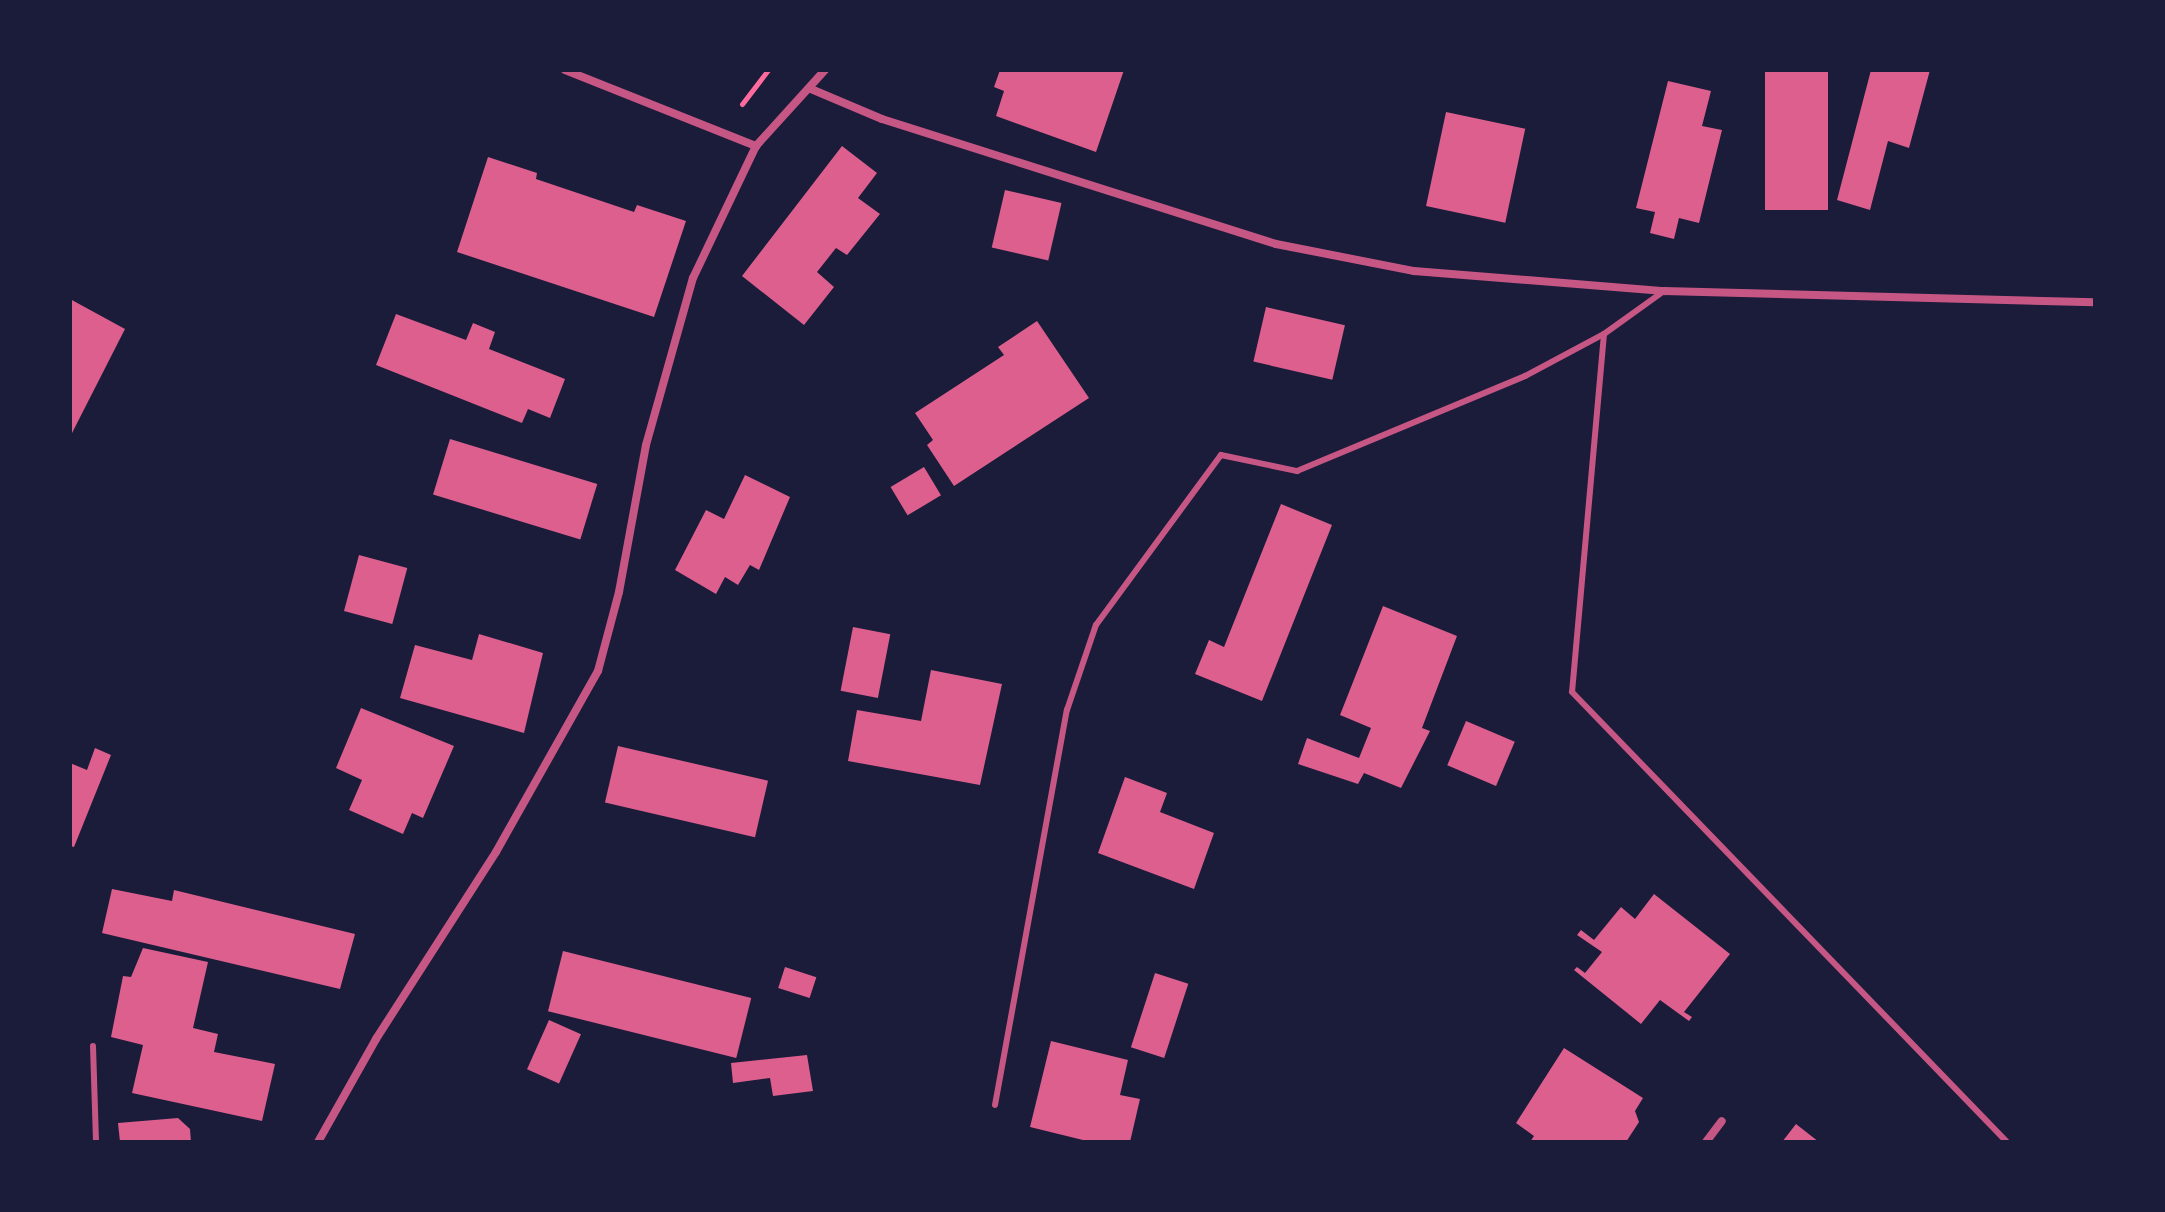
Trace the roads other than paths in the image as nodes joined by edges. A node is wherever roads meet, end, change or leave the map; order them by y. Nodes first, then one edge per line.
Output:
1 (565, 70) edge
2 (825, 70) edge
3 (811, 89) junction
4 (756, 146) junction
5 (1664, 291) junction
6 (2095, 302) edge
7 (1604, 334) junction
8 (93, 1046) dead end
9 (995, 1105) dead end
10 (1722, 1121) dead end
11 (96, 1142) edge
12 (318, 1142) edge
13 (1706, 1142) edge
14 (2007, 1142) edge

1 - 4 street
2 - 3 street
3 - 4 street
3 - 5 street
4 - 12 street
5 - 6 street
5 - 7 lane
7 - 9 lane
7 - 14 lane
8 - 11 lane
10 - 13 street

